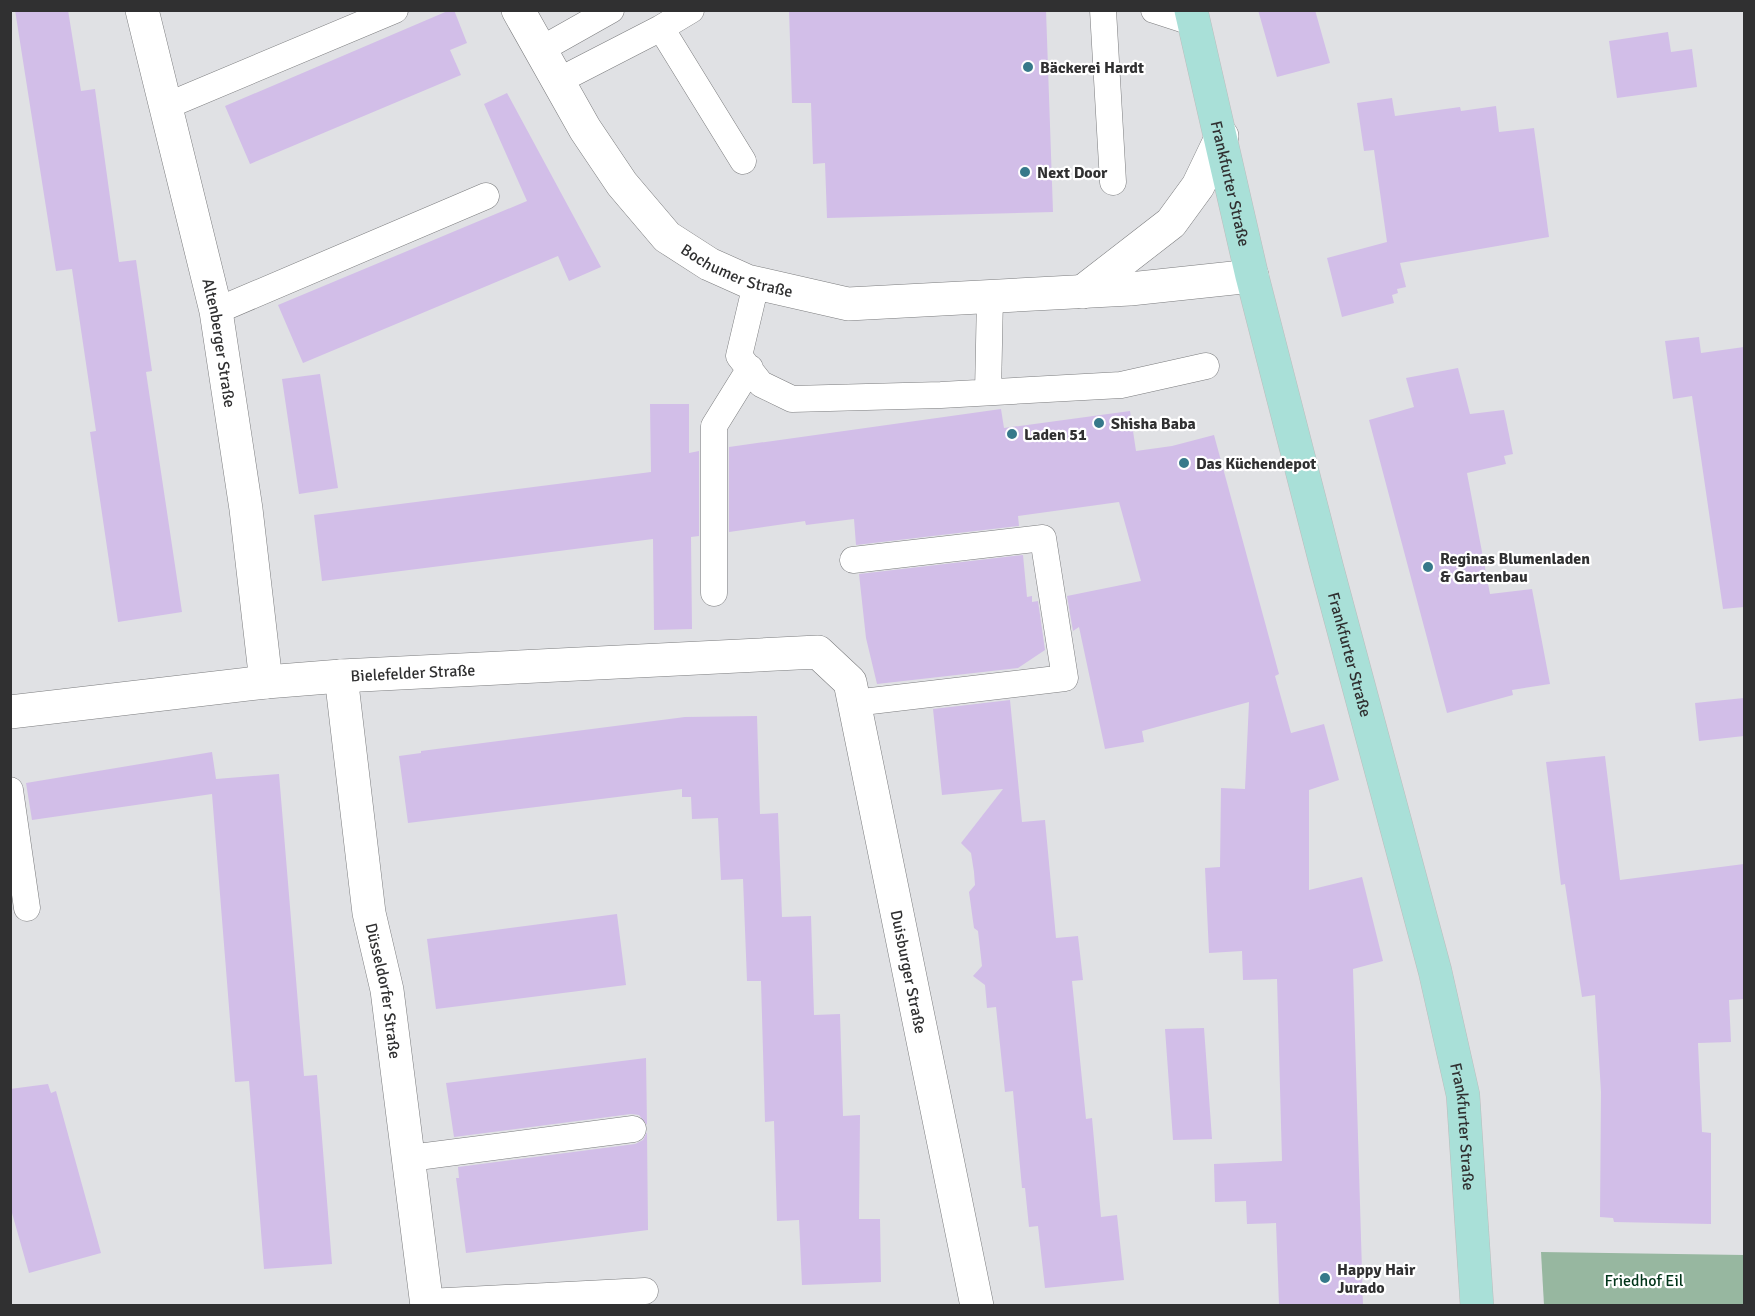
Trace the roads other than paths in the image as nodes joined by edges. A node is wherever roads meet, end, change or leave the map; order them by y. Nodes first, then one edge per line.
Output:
1 (142, 10) edge
2 (395, 10) edge
3 (518, 10) edge
4 (611, 10) edge
5 (691, 10) edge
6 (1103, 10) edge
7 (1154, 10) edge
8 (1193, 17) edge
9 (661, 28) junction
10 (540, 50) junction
11 (558, 81) junction
12 (164, 108) junction
13 (1222, 136) junction
14 (743, 161) dead end
15 (1113, 182) dead end
16 (486, 196) dead end
17 (1252, 276) junction
18 (756, 284) junction
19 (1082, 292) junction
20 (990, 297) junction
21 (216, 311) junction
22 (1206, 366) dead end
23 (750, 369) junction
24 (988, 392) junction
25 (853, 560) dead end
26 (714, 593) dead end
27 (818, 652) joint
28 (341, 676) junction
29 (266, 682) junction
30 (854, 703) junction
31 (10, 712) edge
32 (10, 789) edge
33 (27, 908) dead end
34 (633, 1129) dead end
35 (410, 1158) junction
36 (645, 1291) dead end
37 (427, 1304) edge
38 (977, 1305) edge
39 (1477, 1305) edge

1 - 12 street, Altenberger Straße
2 - 12 lane
3 - 10 street, Bochumer Straße
4 - 10 lane
5 - 9 lane
6 - 15 lane
7 - 8 lane
8 - 13 main road, Frankfurter Straße
9 - 11 lane
9 - 14 lane
10 - 11 street, Bochumer Straße
11 - 18 street, Bochumer Straße
12 - 21 street, Altenberger Straße
13 - 17 main road, Frankfurter Straße
13 - 19 street
16 - 21 lane
17 - 19 street, Bochumer Straße
17 - 39 main road, Frankfurter Straße
18 - 20 street, Bochumer Straße
18 - 23 lane
19 - 20 street, Bochumer Straße
20 - 24 lane
21 - 29 street, Altenberger Straße
22 - 24 lane
23 - 24 lane
23 - 26 lane
25 - 30 lane
27 - 28 street, Bielefelder Straße
27 - 30 street, Duisburger Straße
28 - 29 street, Bielefelder Straße
28 - 35 street, Düsseldorfer Straße
29 - 31 street, Bielefelder Straße
30 - 38 street, Duisburger Straße
32 - 33 lane
34 - 35 lane
35 - 37 street, Düsseldorfer Straße
36 - 37 lane

